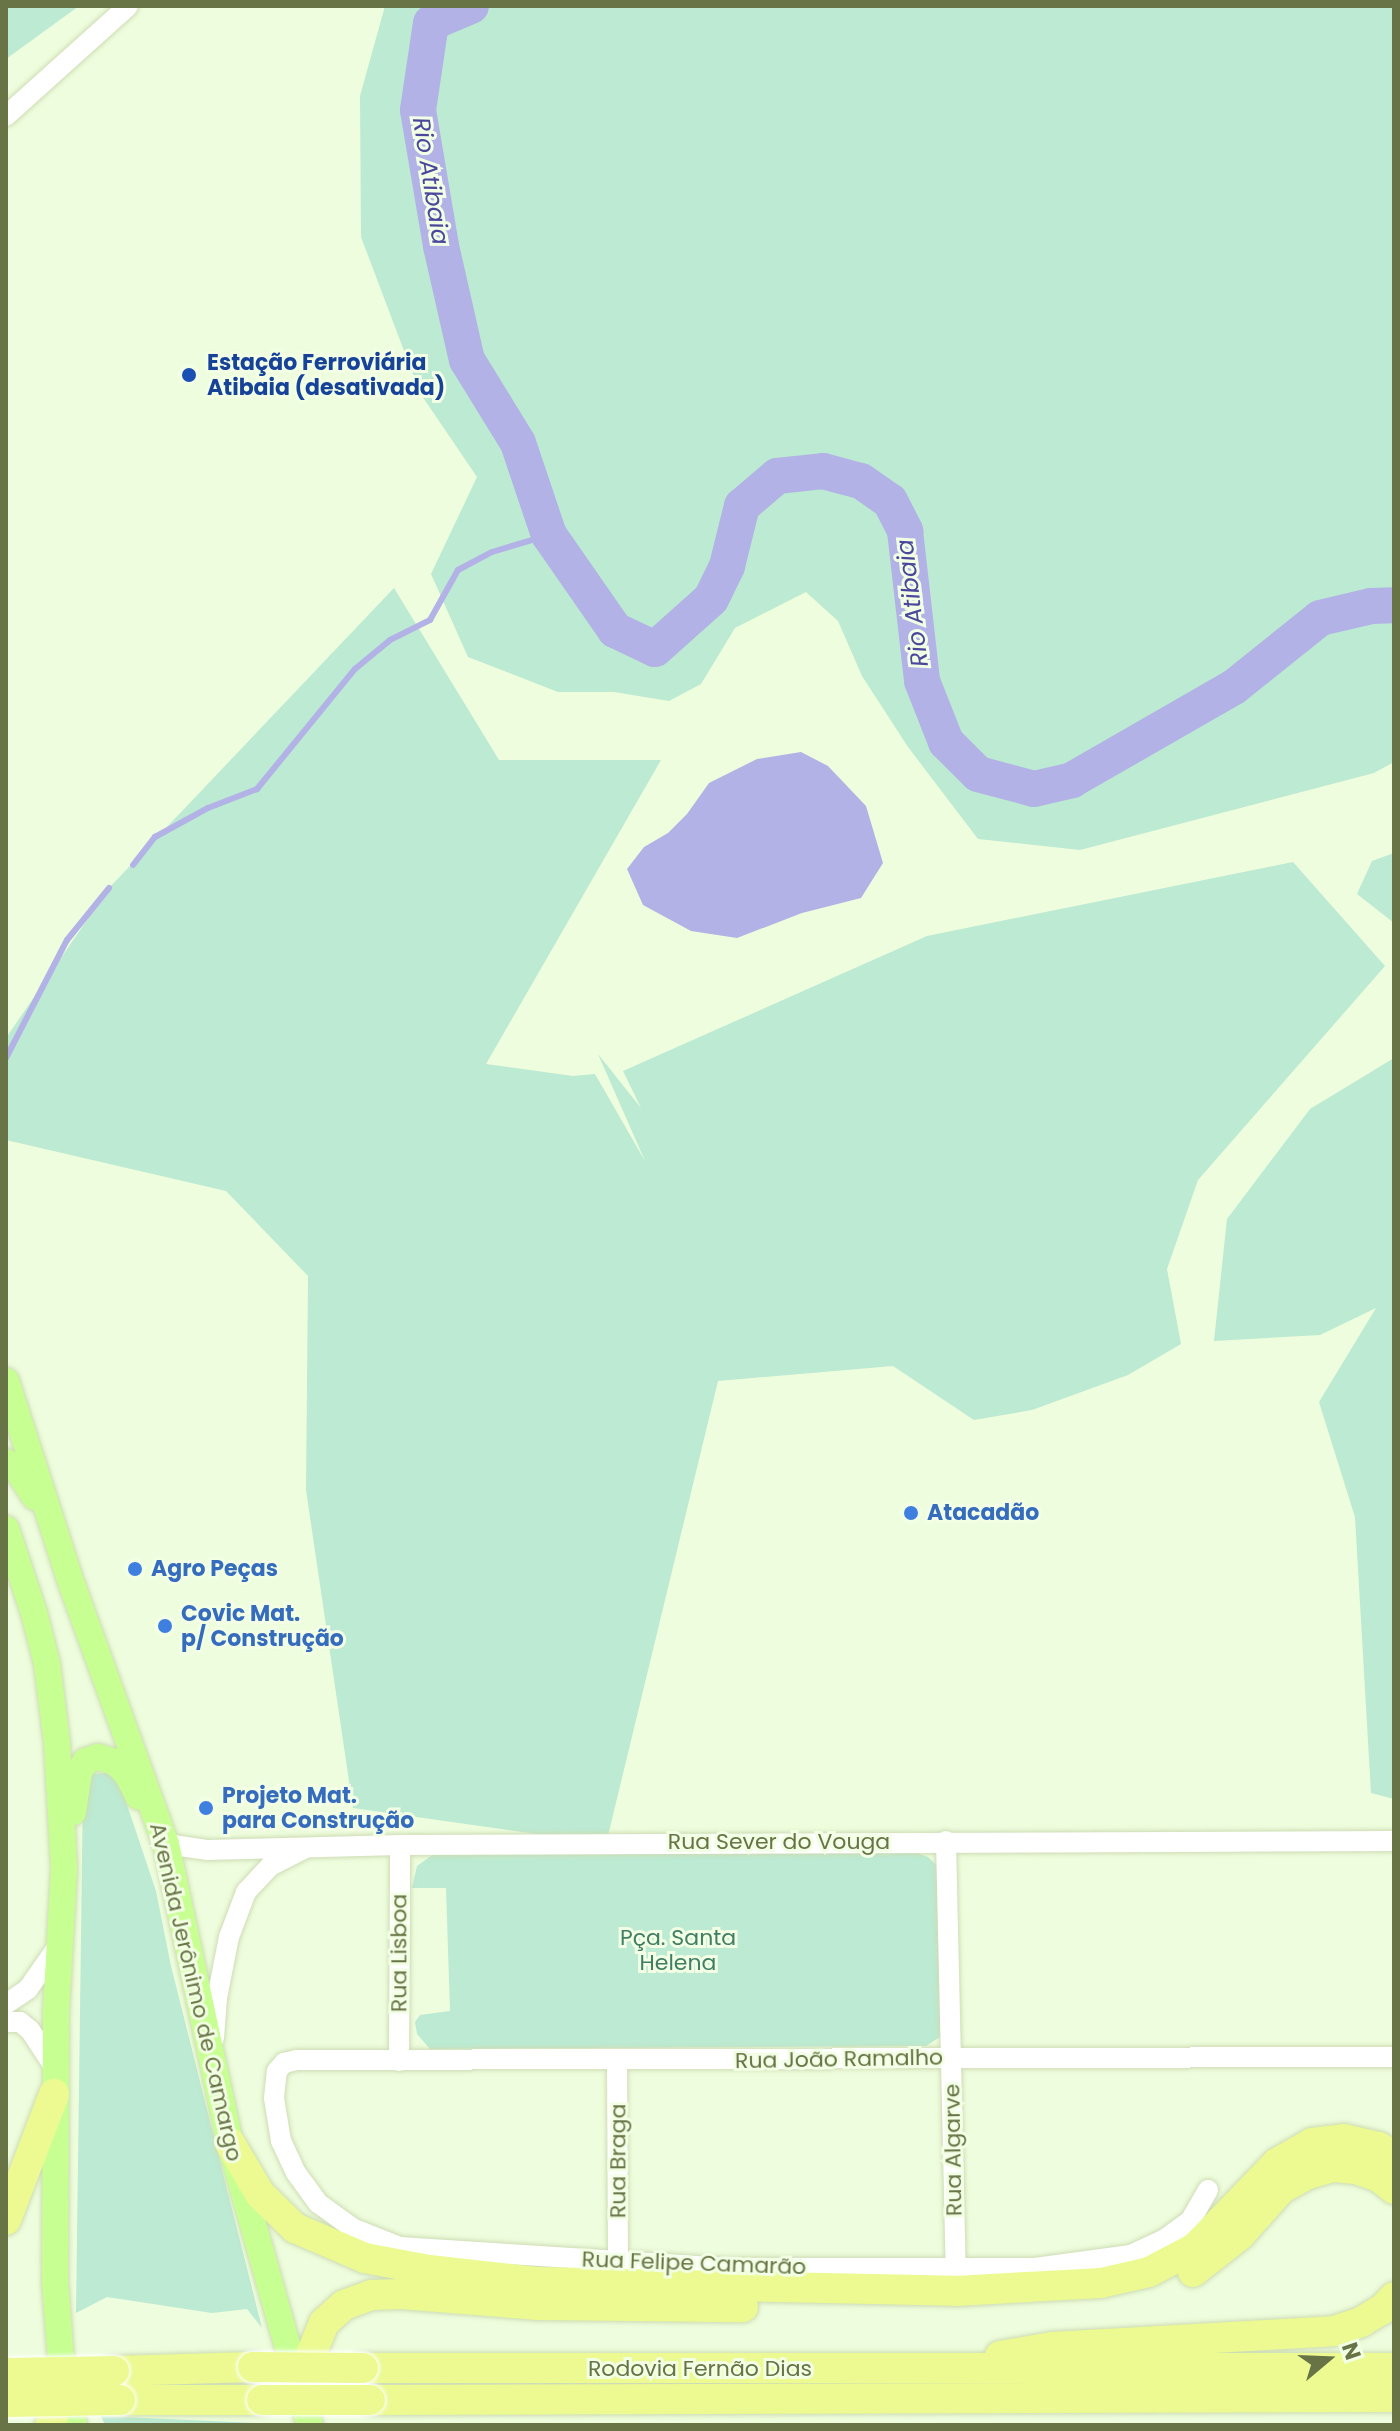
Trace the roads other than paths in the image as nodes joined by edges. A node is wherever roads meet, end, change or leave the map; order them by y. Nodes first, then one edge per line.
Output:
1 (128, 6) edge
2 (6, 116) edge
3 (6, 1381) edge
4 (6, 1462) edge
5 (6, 1529) edge
6 (72, 1585) junction
7 (164, 1838) junction
8 (946, 1841) junction
9 (1394, 1841) edge
10 (400, 1845) junction
11 (311, 1846) junction
12 (64, 1869) junction
13 (61, 1939) junction
14 (6, 2004) edge
15 (6, 2022) edge
16 (951, 2057) junction
17 (1394, 2057) edge
18 (399, 2061) junction
19 (617, 2061) junction
20 (284, 2063) joint
21 (212, 2064) junction
22 (54, 2081) junction
23 (230, 2143) junction
24 (1394, 2156) edge
25 (1394, 2189) edge
26 (1208, 2190) dead end
27 (6, 2220) edge
28 (618, 2261) junction
29 (956, 2267) junction
30 (1394, 2297) edge
31 (1394, 2368) edge
32 (927, 2370) junction
33 (6, 2373) edge
34 (63, 2386) junction
35 (117, 2386) junction
36 (297, 2388) junction
37 (1394, 2397) edge
38 (6, 2402) edge
39 (50, 2425) edge
40 (74, 2425) edge
41 (310, 2425) edge

1 - 2 street
3 - 6 main road, Avenida Jerônimo de Camargo
4 - 6 main road
5 - 12 main road
6 - 7 main road, Avenida Jerônimo de Camargo
7 - 11 street, Rua Sever do Vouga
7 - 12 main road
7 - 21 main road, Avenida Jerônimo de Camargo
8 - 9 street, Rua Sever do Vouga
8 - 10 street, Rua Sever do Vouga
8 - 16 street, Rua Algarve
10 - 11 street, Rua Sever do Vouga
10 - 18 street, Rua Lisboa
11 - 21 street
12 - 13 main road
13 - 14 street
13 - 22 main road
15 - 22 street
16 - 17 street, Rua João Ramalho
16 - 19 street, Rua João Ramalho
16 - 29 street, Rua Algarve
18 - 19 street, Rua João Ramalho
18 - 20 street, Rua João Ramalho
19 - 28 street, Rua Braga
20 - 28 street, Rua Felipe Camarão
21 - 23 main road, Avenida Jerônimo de Camargo
22 - 27 highway
22 - 34 main road
23 - 24 highway
23 - 36 main road, Avenida Jerônimo de Camargo
25 - 36 highway
26 - 29 street, Rua Felipe Camarão
28 - 29 street, Rua Felipe Camarão
30 - 32 highway
31 - 32 highway, Rodovia Fernão Dias
32 - 35 highway, Rodovia Fernão Dias, bridge
33 - 35 highway, Rodovia Fernão Dias, bridge
34 - 39 highway
34 - 40 main road
35 - 37 highway, Rodovia Fernão Dias, bridge
35 - 38 highway, Rodovia Fernão Dias, bridge
36 - 41 main road, Avenida Jerônimo de Camargo

